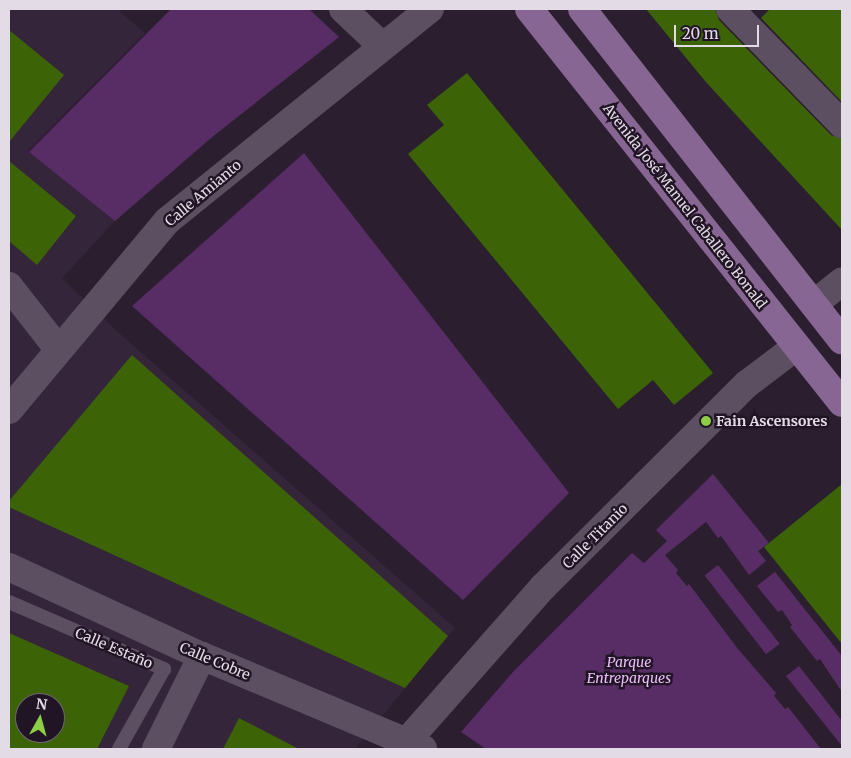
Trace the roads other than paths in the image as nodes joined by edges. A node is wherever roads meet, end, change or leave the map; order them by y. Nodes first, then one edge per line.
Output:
1 (343, 9) edge
2 (430, 9) edge
3 (529, 9) edge
4 (582, 9) edge
5 (730, 9) edge
6 (382, 46) junction
7 (842, 124) edge
8 (842, 281) edge
9 (9, 286) edge
10 (814, 304) junction
11 (842, 340) edge
12 (796, 347) junction
13 (59, 350) junction
14 (842, 403) edge
15 (9, 410) edge
16 (9, 568) edge
17 (9, 602) edge
18 (202, 656) junction
19 (416, 745) edge
20 (119, 749) edge
21 (156, 749) edge

1 - 6 street
2 - 6 street, Calle Amianto
3 - 12 main road, Avenida José Manuel Caballero Bonald
4 - 10 main road
5 - 7 street
6 - 13 street, Calle Amianto
8 - 10 street
9 - 13 street
10 - 11 main road
12 - 14 main road, Avenida José Manuel Caballero Bonald
12 - 19 street, Calle Titanio
13 - 15 street, Calle Amianto
16 - 18 street, Calle Cobre
17 - 20 lane, Calle Estaño
18 - 19 street, Calle Cobre
18 - 21 street

